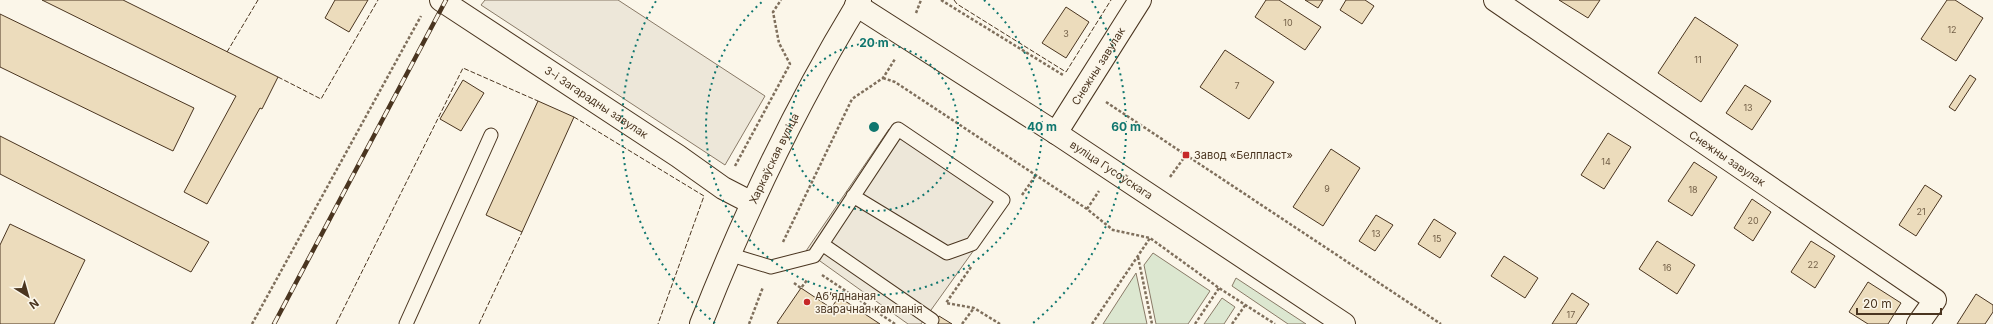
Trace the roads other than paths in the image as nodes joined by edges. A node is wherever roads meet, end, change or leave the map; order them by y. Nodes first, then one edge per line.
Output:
1 (441, 0) edge
2 (1140, 0) edge
3 (1495, 0) edge
4 (858, 3) edge
5 (1056, 133) junction
6 (491, 135) dead end
7 (853, 196) junction
8 (752, 203) junction
9 (822, 244) junction
10 (728, 254) junction
11 (932, 320) dead end
12 (406, 324) edge
13 (701, 324) edge
14 (1344, 324) edge
15 (1918, 324) edge

1 - 8 street, 3-і Загарадны завулак
2 - 5 street, Снежны завулак
3 - 15 street, Снежны завулак
4 - 5 street, вуліца Гусоўскага
4 - 8 street, Харкаўская вуліца
5 - 14 street, вуліца Гусоўскага
6 - 12 lane
7 - 7 lane
7 - 9 lane
8 - 10 street, Харкаўская вуліца
9 - 10 lane
9 - 11 lane
10 - 13 street, Харкаўская вуліца

